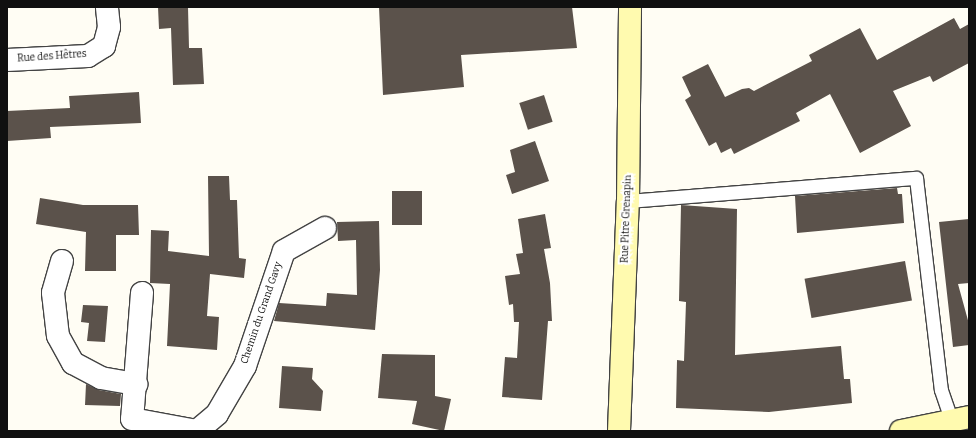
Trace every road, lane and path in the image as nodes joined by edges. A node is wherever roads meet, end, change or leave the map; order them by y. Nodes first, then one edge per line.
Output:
1 (108, 7) edge
2 (630, 7) edge
3 (7, 60) edge
4 (628, 201) junction
5 (325, 228) dead end
6 (62, 261) dead end
7 (142, 293) dead end
8 (136, 384) junction
9 (948, 410) dead end
10 (969, 417) edge
11 (197, 431) edge
12 (619, 431) edge
13 (901, 431) edge

1 - 3 street, Rue des Hêtres
2 - 4 street, Rue Pitre Grenapin
4 - 9 lane
4 - 12 street, Rue Pitre Grenapin
5 - 11 street, Chemin du Grand Gavy
6 - 8 street
7 - 8 street, Chemin du Grand Gavy
8 - 11 street, Chemin du Grand Gavy
10 - 13 street

